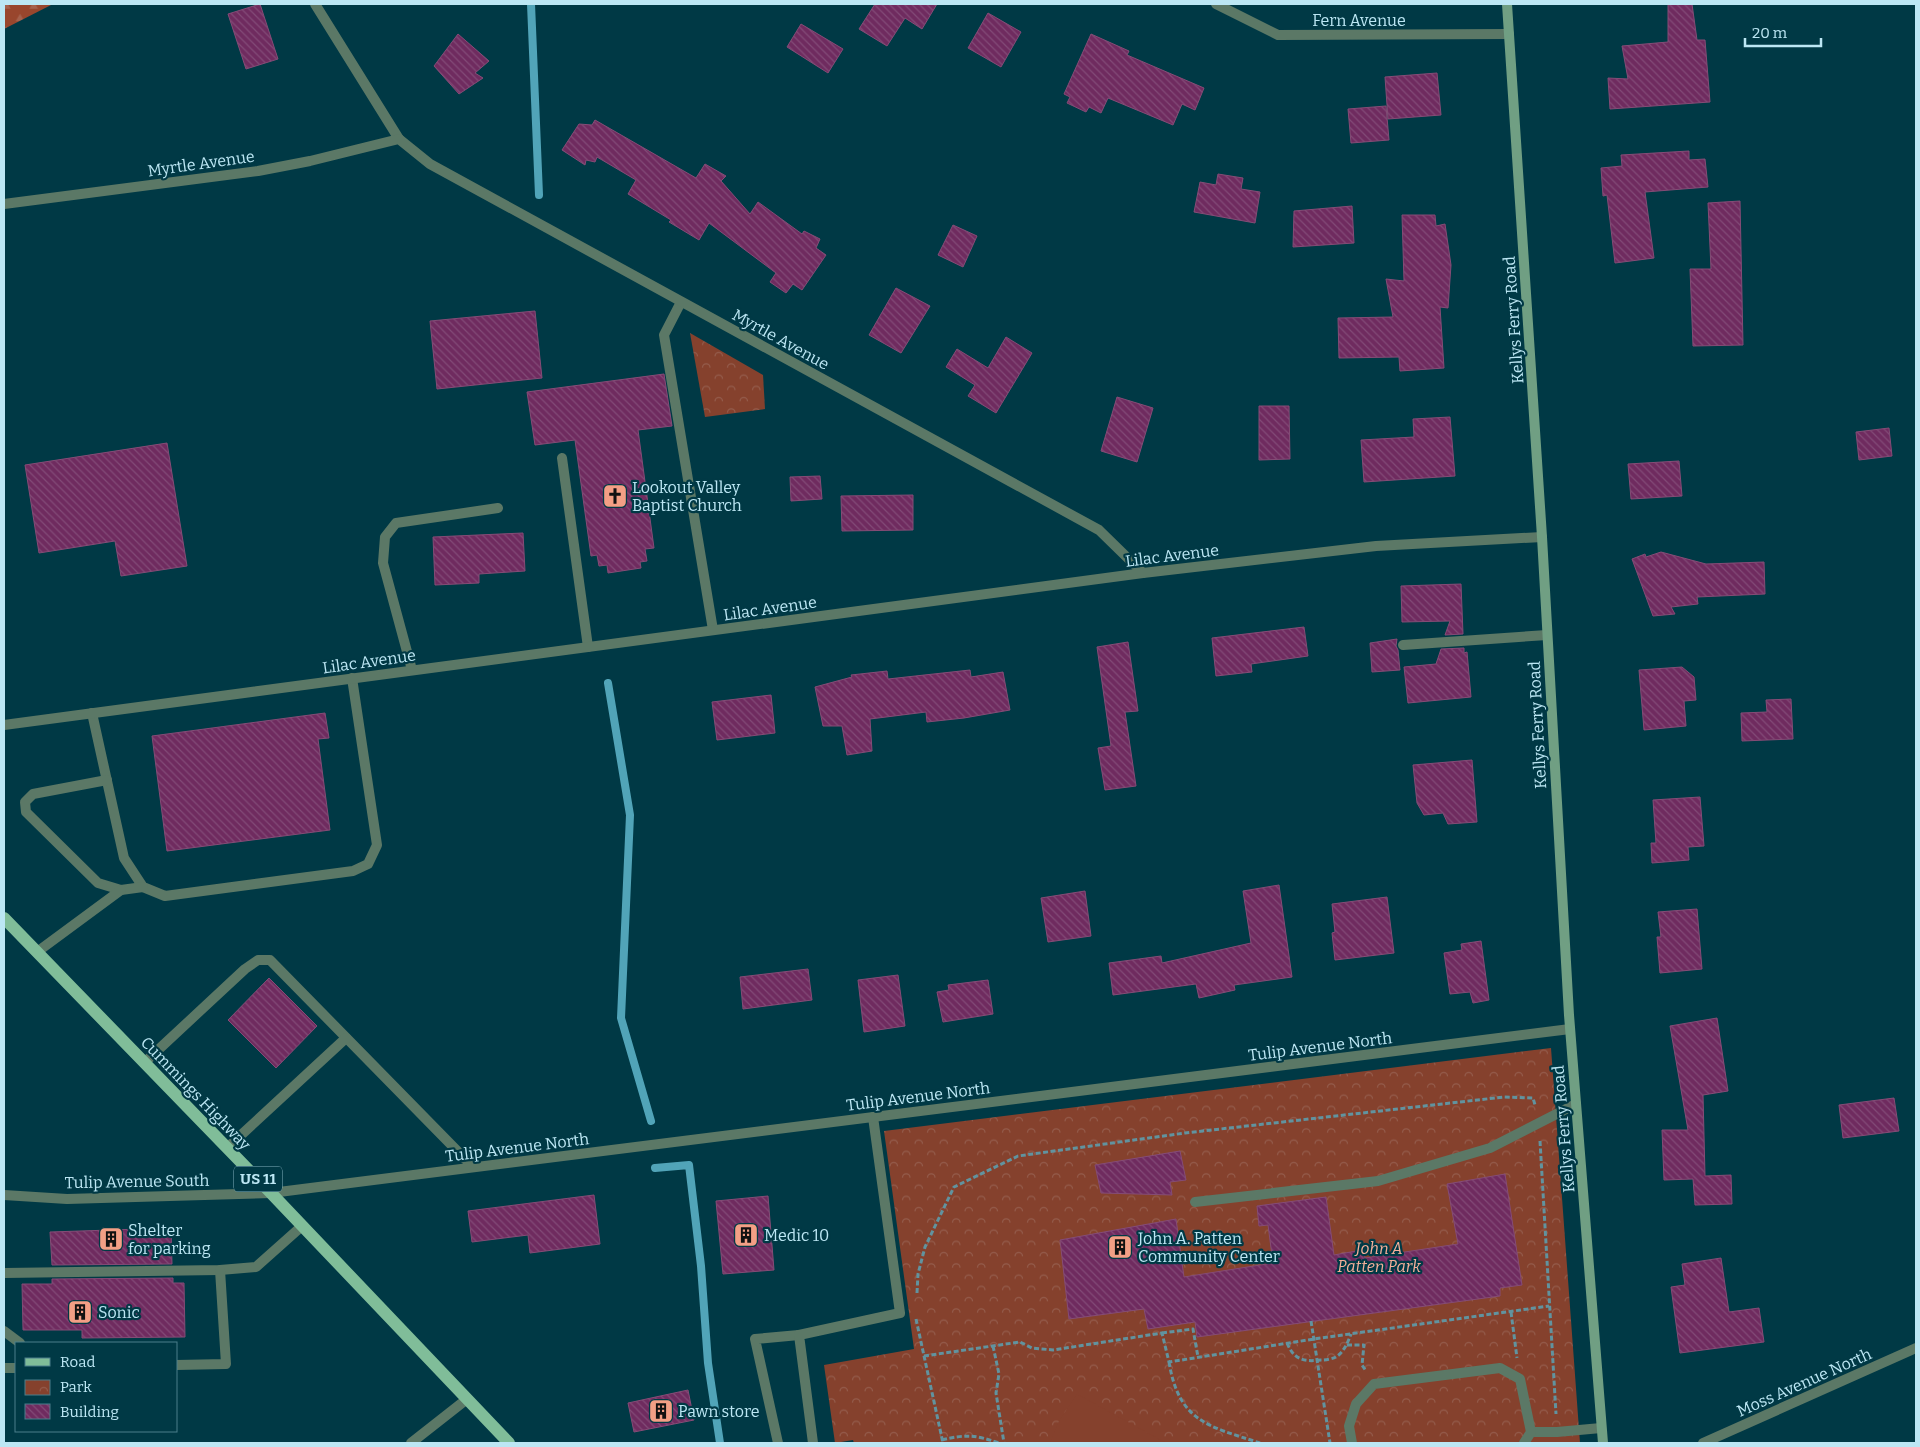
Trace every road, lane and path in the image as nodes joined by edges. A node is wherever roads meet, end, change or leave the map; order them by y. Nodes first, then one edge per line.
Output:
1 (315, 4) edge
2 (1216, 4) edge
3 (1507, 4) edge
4 (1509, 34) junction
5 (400, 139) junction
6 (4, 204) edge
7 (681, 302) junction
8 (562, 458) dead end
9 (498, 508) dead end
10 (1542, 537) junction
11 (1143, 573) junction
12 (713, 630) junction
13 (1547, 635) junction
14 (1403, 645) dead end
15 (588, 647) junction
16 (412, 670) junction
17 (352, 678) junction
18 (92, 713) junction
19 (4, 725) edge
20 (107, 780) junction
21 (143, 887) junction
22 (121, 890) junction
23 (4, 918) edge
24 (37, 952) junction
25 (1570, 1029) junction
26 (346, 1038) junction
27 (144, 1063) junction
28 (1576, 1104) junction
29 (873, 1117) junction
30 (1538, 1124) junction
31 (227, 1148) junction
32 (473, 1167) junction
33 (271, 1193) junction
34 (4, 1194) edge
35 (1194, 1202) dead end
36 (302, 1226) junction
37 (220, 1270) junction
38 (4, 1273) edge
39 (917, 1302) dead end
40 (1549, 1306) junction
41 (1511, 1312) junction
42 (915, 1315) dead end
43 (1311, 1322) dead end
44 (4, 1331) edge
45 (1162, 1333) junction
46 (1351, 1334) junction
47 (799, 1335) junction
48 (1314, 1339) junction
49 (19, 1342) edge
50 (1287, 1343) junction
51 (1346, 1345) junction
52 (993, 1346) junction
53 (1916, 1348) edge
54 (924, 1356) junction
55 (1198, 1357) junction
56 (1317, 1361) junction
57 (1169, 1362) junction
58 (178, 1365) edge
59 (1520, 1379) junction
60 (1374, 1384) junction
61 (467, 1399) junction
62 (1601, 1428) junction
63 (1530, 1432) junction
64 (1557, 1432) junction
65 (943, 1441) edge
66 (411, 1443) edge
67 (509, 1443) edge
68 (778, 1443) edge
69 (813, 1443) edge
70 (998, 1443) edge
71 (1004, 1443) edge
72 (1260, 1443) edge
73 (1330, 1443) edge
74 (1352, 1443) edge
75 (1524, 1443) edge
76 (1603, 1443) edge
77 (1703, 1443) edge

1 - 5 street, Myrtle Avenue
2 - 4 street, Fern Avenue
3 - 4 street, Kellys Ferry Road
4 - 10 street, Kellys Ferry Road
5 - 6 street, Myrtle Avenue
5 - 7 street, Myrtle Avenue
7 - 11 street, Myrtle Avenue
7 - 12 street
8 - 15 street
9 - 16 street
10 - 11 street, Lilac Avenue
10 - 13 street, Kellys Ferry Road
11 - 12 street, Lilac Avenue
12 - 15 street, Lilac Avenue
13 - 14 street
13 - 25 street, Kellys Ferry Road
15 - 16 street, Lilac Avenue
16 - 17 street, Lilac Avenue
17 - 18 street, Lilac Avenue
17 - 21 street
18 - 19 street, Lilac Avenue
18 - 20 street
20 - 21 street
20 - 22 street
21 - 22 street
22 - 24 street
23 - 24 main road, Cummings Highway / US 11
24 - 27 main road, Cummings Highway / US 11
25 - 28 street, Kellys Ferry Road
25 - 29 street, Tulip Avenue North
26 - 27 street
26 - 31 street
26 - 32 street
27 - 31 main road, Cummings Highway / US 11
28 - 30 street
28 - 62 street, Kellys Ferry Road
29 - 32 street, Tulip Avenue North
29 - 47 street
30 - 35 street
30 - 39 path
30 - 40 path
31 - 33 main road, Cummings Highway / US 11
32 - 33 street, Tulip Avenue North
33 - 34 street, Tulip Avenue South
33 - 36 main road, Cummings Highway / US 11
36 - 37 street
36 - 61 main road, Cummings Highway / US 11
37 - 38 street
37 - 58 street
40 - 41 path
40 - 64 path
41 - 46 path
41 - 59 path
42 - 54 path
43 - 48 path
44 - 49 street
45 - 52 path
45 - 55 path
45 - 57 path
46 - 48 path
46 - 51 path
47 - 68 street
47 - 69 street
48 - 50 path
48 - 56 path
50 - 55 path
50 - 56 path
51 - 56 path
51 - 60 path
52 - 54 path
52 - 71 path
53 - 77 street, Moss Avenue North
54 - 65 path
55 - 57 path
56 - 73 path
57 - 72 path
59 - 60 street
59 - 63 street
60 - 74 street
61 - 66 street
61 - 67 main road, Cummings Highway / US 11
62 - 64 street
62 - 76 street, Kellys Ferry Road
63 - 64 street
63 - 75 street
65 - 70 path

